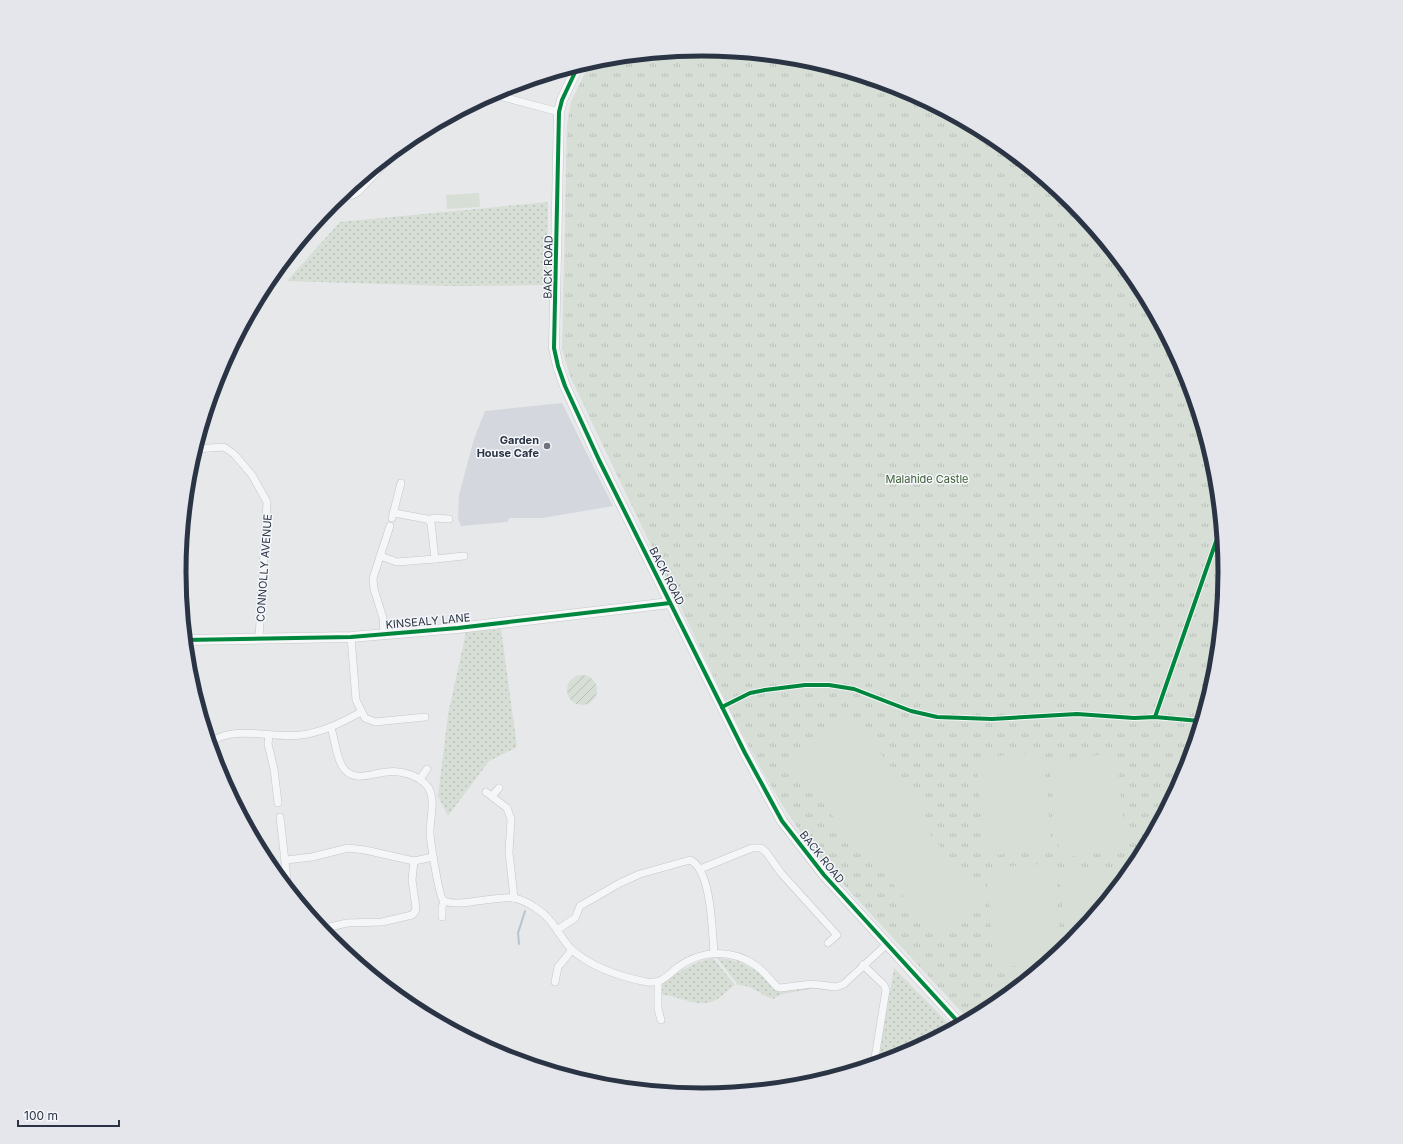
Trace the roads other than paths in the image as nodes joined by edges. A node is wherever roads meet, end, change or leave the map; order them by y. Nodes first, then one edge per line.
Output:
1 (575, 72) edge
2 (501, 96) edge
3 (559, 112) junction
4 (379, 169) edge
5 (349, 195) edge
6 (201, 448) edge
7 (401, 483) dead end
8 (449, 519) dead end
9 (429, 521) junction
10 (390, 526) dead end
11 (380, 556) junction
12 (464, 556) dead end
13 (435, 559) junction
14 (670, 603) junction
15 (384, 634) junction
16 (351, 636) junction
17 (259, 638) junction
18 (190, 640) edge
19 (361, 712) junction
20 (425, 717) dead end
21 (331, 728) junction
22 (268, 735) junction
23 (214, 740) edge
24 (427, 769) dead end
25 (420, 780) junction
26 (499, 788) dead end
27 (278, 803) dead end
28 (280, 817) dead end
29 (433, 857) junction
30 (286, 860) junction
31 (414, 861) junction
32 (700, 869) junction
33 (287, 880) edge
34 (514, 898) junction
35 (444, 901) junction
36 (442, 917) dead end
37 (328, 927) edge
38 (557, 930) junction
39 (828, 943) dead end
40 (887, 944) junction
41 (572, 950) junction
42 (714, 953) junction
43 (863, 965) junction
44 (555, 982) dead end
45 (658, 982) junction
46 (661, 1020) dead end
47 (957, 1020) edge
48 (875, 1058) edge

1 - 3 street, BACK ROAD
2 - 3 street
3 - 14 street, BACK ROAD
4 - 5 street
6 - 17 street, CONNOLLY AVENUE
7 - 9 street
8 - 9 street
9 - 13 street
10 - 11 street
11 - 13 street
11 - 15 street
12 - 13 street
14 - 15 street, KINSEALY LANE
14 - 40 street, BACK ROAD
15 - 16 street, KINSEALY LANE
16 - 17 street, KINSEALY LANE
16 - 19 street
17 - 18 street, KINSEALY LANE
19 - 20 street
19 - 21 street
21 - 22 street
21 - 25 street
22 - 23 street
22 - 27 street
24 - 25 street
25 - 29 street
26 - 34 street
28 - 30 street
29 - 31 street
29 - 35 street
30 - 31 street
30 - 33 street
31 - 37 street
32 - 38 street
32 - 39 street
32 - 42 street
34 - 35 street
34 - 38 street
35 - 36 street
38 - 41 street
40 - 43 street
40 - 47 street, BACK ROAD
41 - 44 street
41 - 45 street
42 - 43 street
42 - 45 street
43 - 48 street
45 - 46 street

